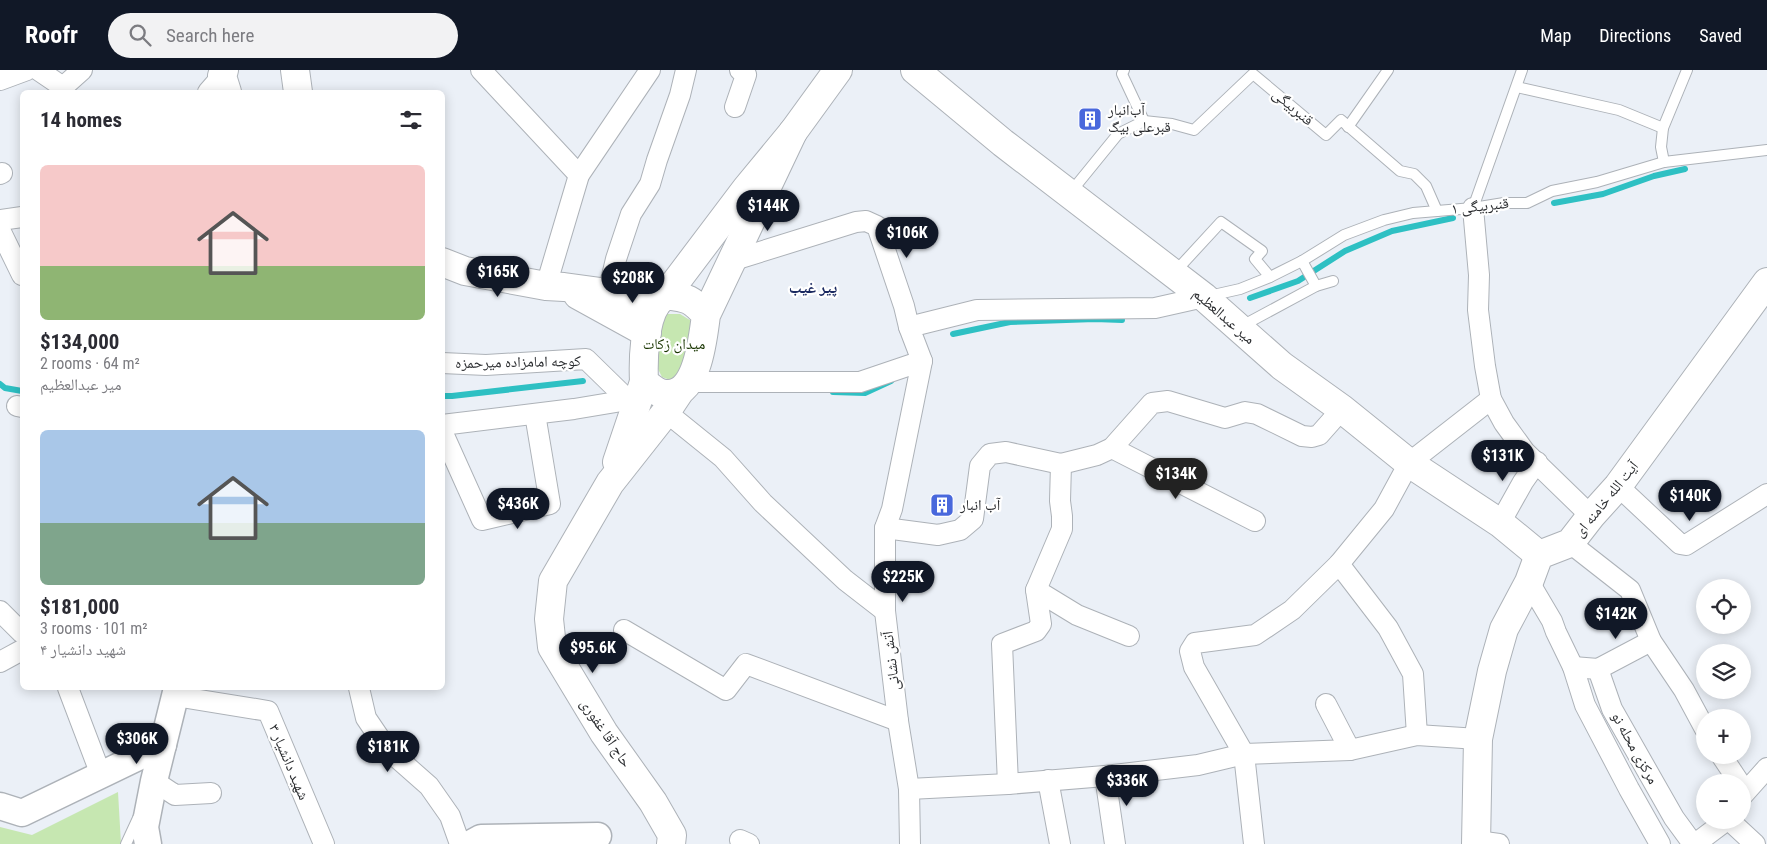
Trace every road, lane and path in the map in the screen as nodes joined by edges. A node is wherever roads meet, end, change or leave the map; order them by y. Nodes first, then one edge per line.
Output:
1 (27, 70) edge
2 (38, 70) edge
3 (82, 70) edge
4 (295, 70) edge
5 (481, 70) edge
6 (686, 70) edge
7 (740, 70) edge
8 (838, 70) edge
9 (915, 70) edge
10 (1124, 70) edge
11 (1388, 70) edge
12 (1522, 70) edge
13 (1687, 70) edge
14 (1252, 72) edge
15 (641, 73) edge
16 (0, 80) edge
17 (1516, 87) junction
18 (298, 90) edge
19 (734, 107) dead end
20 (1144, 121) junction
21 (1348, 127) junction
22 (1663, 128) junction
23 (793, 132) junction
24 (1767, 150) edge
25 (1664, 162) junction
26 (579, 175) junction
27 (1069, 194) junction
28 (1473, 208) junction
29 (1437, 211) junction
30 (20, 217) edge
31 (0, 220) edge
32 (0, 230) edge
33 (731, 261) junction
34 (1302, 261) junction
35 (445, 263) edge
36 (20, 271) edge
37 (1174, 274) junction
38 (1270, 277) junction
39 (1333, 281) dead end
40 (1767, 282) edge
41 (1316, 286) junction
42 (555, 287) junction
43 (608, 293) junction
44 (1204, 297) junction
45 (661, 299) junction
46 (706, 314) junction
47 (909, 327) junction
48 (1239, 328) junction
49 (646, 333) junction
50 (922, 361) junction
51 (445, 363) edge
52 (657, 394) junction
53 (1492, 399) junction
54 (1342, 409) junction
55 (535, 414) junction
56 (445, 425) edge
57 (445, 437) edge
58 (1112, 448) junction
59 (1537, 462) junction
60 (1409, 463) junction
61 (1061, 464) junction
62 (1618, 486) junction
63 (1767, 494) edge
64 (1591, 516) junction
65 (1255, 521) dead end
66 (1500, 523) junction
67 (885, 528) junction
68 (1570, 543) junction
69 (1539, 555) junction
70 (1339, 564) junction
71 (1528, 582) junction
72 (1036, 590) junction
73 (0, 611) edge
74 (885, 611) junction
75 (624, 630) dead end
76 (20, 631) edge
77 (1129, 636) dead end
78 (1651, 640) junction
79 (20, 651) edge
80 (0, 662) edge
81 (1572, 667) junction
82 (1598, 669) junction
83 (69, 690) edge
84 (360, 690) edge
85 (176, 692) edge
86 (1326, 704) dead end
87 (1696, 712) edge
88 (898, 721) junction
89 (1417, 735) junction
90 (1478, 739) junction
91 (163, 745) junction
92 (1350, 750) junction
93 (1244, 754) junction
94 (1767, 768) edge
95 (101, 775) junction
96 (1105, 776) junction
97 (1048, 780) junction
98 (154, 781) junction
99 (1751, 782) edge
100 (1008, 784) junction
101 (909, 789) junction
102 (211, 793) dead end
103 (0, 806) edge
104 (1715, 829) edge
105 (1738, 829) edge
106 (598, 836) dead end
107 (1484, 843) edge
108 (126, 844) edge
109 (148, 844) edge
110 (324, 844) edge
111 (460, 844) edge
112 (470, 844) edge
113 (671, 844) edge
114 (910, 844) edge
115 (1060, 844) edge
116 (1115, 844) edge
117 (1254, 844) edge
118 (1660, 844) edge
119 (1694, 844) edge
120 (1755, 844) edge

1 - 16 street
2 - 3 street
4 - 18 main road
5 - 26 street
6 - 43 street
7 - 19 street
8 - 23 main road, حاج آقا غفوری
9 - 27 main road, میر عبدالعظیم
10 - 20 lane
11 - 21 lane
12 - 17 lane
13 - 22 lane
14 - 20 lane, قنبربیگی
14 - 21 lane, قنبربیگی
15 - 26 street
17 - 22 lane
17 - 28 lane
20 - 27 lane
21 - 29 lane
22 - 25 lane
23 - 33 main road, حاج آقا غفوری
23 - 45 main road, حاج آقا غفوری
24 - 25 lane, قنبربیگی ۱
25 - 28 lane, قنبربیگی ۱
26 - 42 street
27 - 37 main road, میر عبدالعظیم
28 - 29 lane, قنبربیگی ۱
28 - 53 street
29 - 34 lane, قنبربیگی ۱
30 - 31 street
32 - 36 street
33 - 46 main road, حاج آقا غفوری
33 - 47 street
34 - 38 lane, قنبربیگی ۱
34 - 41 lane
35 - 42 main road
37 - 38 lane
37 - 44 main road, میر عبدالعظیم
38 - 44 lane, قنبربیگی ۱
39 - 41 lane
40 - 62 main road, آیت الله خامنه ای
41 - 48 lane
42 - 43 main road
42 - 49 main road
43 - 45 main road
44 - 47 street
44 - 48 main road, میر عبدالعظیم
45 - 46 main road
45 - 49 main road, حاج آقا غفوری
46 - 52 main road, حاج آقا غفوری
47 - 50 street
48 - 54 main road, میر عبدالعظیم
49 - 52 main road, حاج آقا غفوری
50 - 52 street
50 - 67 street, آتش نشانی
51 - 52 street, کوچه امامزاده میرحمزه
52 - 55 street
52 - 74 street, کوچه امامزاده میرحمزه
52 - 113 main road, حاج آقا غفوری
53 - 59 street
53 - 60 street
54 - 58 street
54 - 60 main road, میر عبدالعظیم
55 - 56 street
55 - 57 street
58 - 61 street
58 - 65 street
59 - 64 street
59 - 66 street
60 - 66 main road, میر عبدالعظیم
60 - 70 street
61 - 67 street
61 - 72 street
62 - 63 street
62 - 64 main road, آیت الله خامنه ای
64 - 68 main road, آیت الله خامنه ای
66 - 69 main road, میر عبدالعظیم
67 - 74 street, آتش نشانی
68 - 69 main road, آیت الله خامنه ای
68 - 78 street
69 - 71 main road
70 - 89 street
70 - 93 street
71 - 81 street, مرکزی محله نو
71 - 90 main road
72 - 77 street
72 - 100 street
73 - 76 street
74 - 88 street, آتش نشانی
75 - 88 street
78 - 82 street
78 - 87 street
79 - 80 street
81 - 82 street
81 - 118 street, مرکزی محله نو
82 - 119 street, مرکزی محله نو
83 - 95 street
84 - 111 street
85 - 91 street
85 - 110 street, شهید دانشیار ۳
86 - 92 street
88 - 101 street, آتش نشانی
89 - 90 street
89 - 92 street
90 - 107 main road
91 - 95 street
91 - 98 street
92 - 93 street
93 - 96 street
93 - 117 street
94 - 99 street
95 - 103 street
96 - 97 street
96 - 116 street
97 - 100 street
97 - 115 street
98 - 102 street
98 - 108 lane
98 - 109 street
100 - 101 street
101 - 114 street, آتش نشانی
104 - 119 street
105 - 120 street
106 - 112 street

